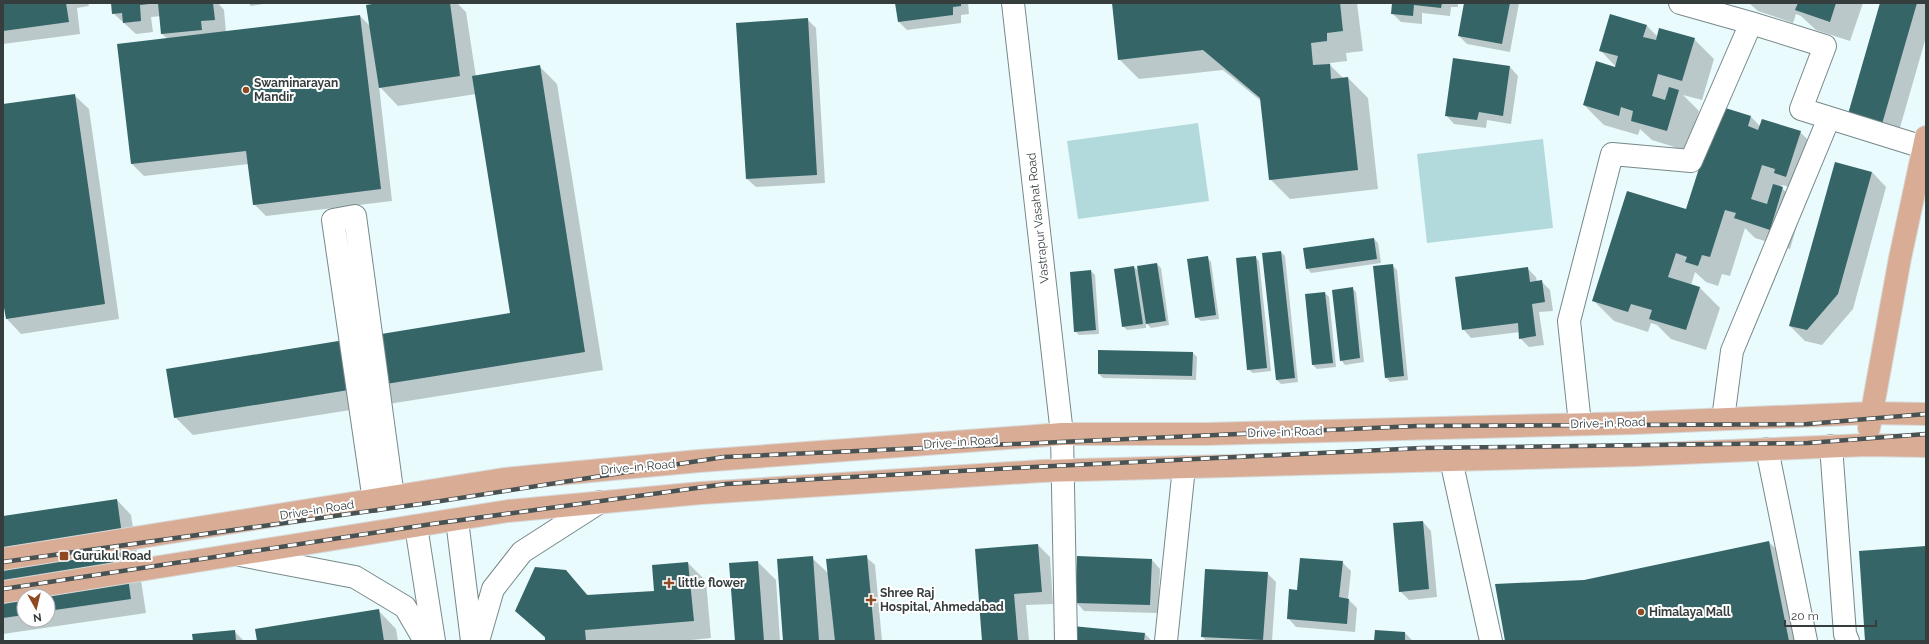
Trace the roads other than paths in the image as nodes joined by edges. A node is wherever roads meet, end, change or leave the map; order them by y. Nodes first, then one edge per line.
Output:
1 (1013, 3) edge
2 (1680, 3) edge
3 (1751, 23) junction
4 (1829, 118) junction
5 (1925, 142) edge
6 (1871, 413) junction
7 (1926, 414) edge
8 (1723, 419) junction
9 (1580, 424) junction
10 (1062, 434) junction
11 (1866, 445) junction
12 (1831, 446) junction
13 (1926, 446) edge
14 (1767, 449) junction
15 (1451, 460) junction
16 (1184, 467) junction
17 (1062, 471) junction
18 (452, 488) junction
19 (393, 498) junction
20 (600, 502) junction
21 (456, 520) junction
22 (416, 526) junction
23 (238, 555) junction
24 (3, 559) edge
25 (3, 592) edge
26 (425, 641) edge
27 (434, 641) edge
28 (472, 641) edge
29 (478, 641) edge
30 (1066, 641) edge
31 (1166, 641) edge
32 (1491, 641) edge
33 (1806, 641) edge
34 (1848, 641) edge

1 - 10 street, Vastrapur Vasahat Road
2 - 3 street
3 - 4 street
3 - 9 street
4 - 5 street
4 - 8 street
5 - 6 main road
6 - 7 main road, Drive-in Road
6 - 8 main road, Drive-in Road
6 - 11 main road
8 - 9 main road, Drive-in Road
9 - 10 main road, Drive-in Road
10 - 17 street, Vastrapur Vasahat Road
10 - 18 main road, Drive-in Road
11 - 12 main road
11 - 13 main road
12 - 14 main road
12 - 34 street
14 - 15 main road
14 - 33 street
15 - 16 main road
15 - 32 street
16 - 17 main road
16 - 31 street
17 - 20 main road
17 - 30 street, Vastrapur Vasahat Road
18 - 19 main road, Drive-in Road
18 - 21 main road
19 - 19 street
19 - 22 main road
19 - 24 main road, Drive-in Road
20 - 21 main road
20 - 29 street
21 - 22 main road
21 - 28 street
22 - 23 main road
22 - 27 street
23 - 25 main road
23 - 26 street

